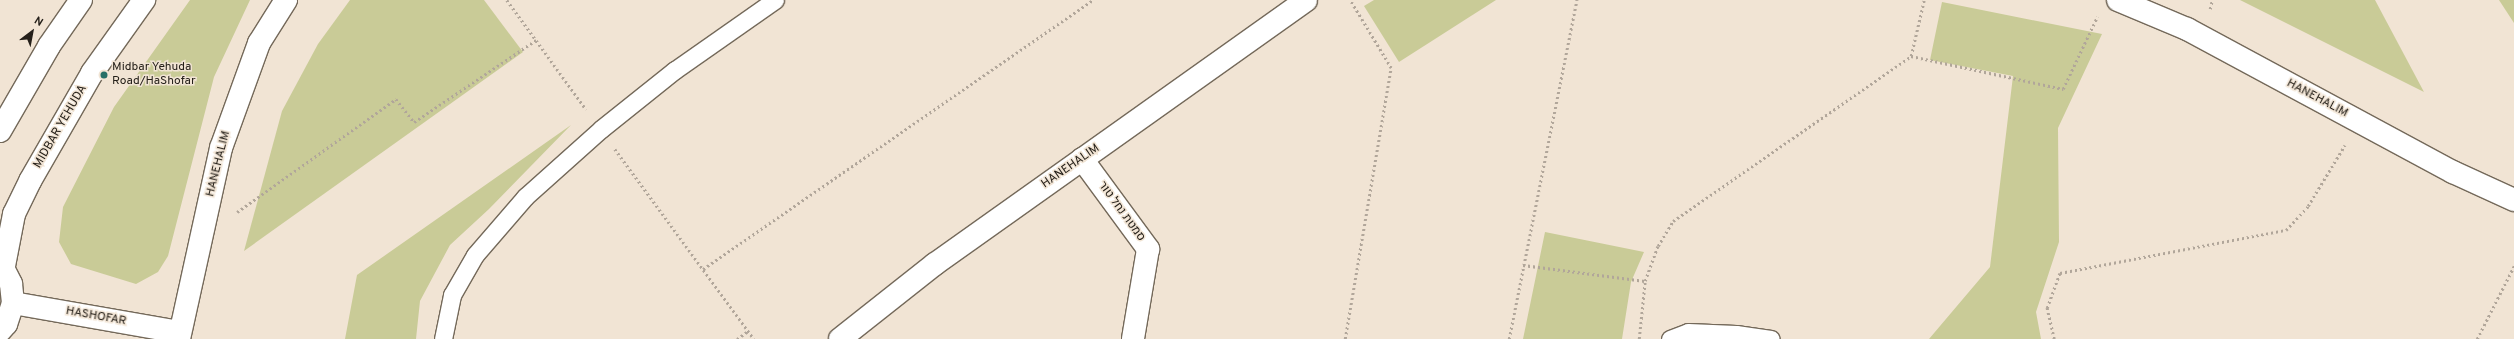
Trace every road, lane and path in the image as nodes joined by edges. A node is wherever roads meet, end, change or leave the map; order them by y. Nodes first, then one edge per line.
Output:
1 (81, 0) edge
2 (144, 0) edge
3 (286, 0) edge
4 (507, 0) edge
5 (775, 0) edge
6 (1093, 0) edge
7 (1306, 0) edge
8 (1350, 0) edge
9 (1577, 0) edge
10 (1924, 0) edge
11 (2118, 0) edge
12 (2098, 14) dead end
13 (536, 40) junction
14 (1911, 56) junction
15 (2360, 122) junction
16 (601, 129) junction
17 (0, 131) edge
18 (1082, 159) junction
19 (2514, 200) edge
20 (201, 237) junction
21 (2, 264) edge
22 (1523, 265) junction
23 (2514, 266) edge
24 (703, 269) junction
25 (1645, 281) junction
26 (13, 303) junction
27 (0, 331) edge
28 (748, 331) junction
29 (180, 336) edge
30 (443, 339) edge
31 (737, 339) edge
32 (754, 339) edge
33 (840, 339) edge
34 (1133, 339) edge
35 (1345, 339) edge
36 (1509, 339) edge
37 (1639, 339) edge
38 (1670, 339) edge
39 (1771, 339) edge
40 (2054, 339) edge
41 (2477, 339) edge

1 - 17 street
2 - 21 street, MIDBAR YEHUDA
3 - 20 street, HANEHALIM
4 - 13 path
5 - 16 lane
6 - 24 path
7 - 18 street, HANEHALIM
8 - 35 path
9 - 22 path
10 - 14 path
11 - 15 street, HANEHALIM
12 - 14 path
13 - 16 path
13 - 20 path
14 - 25 path
15 - 19 street, HANEHALIM
15 - 40 path
16 - 24 path
16 - 30 lane
18 - 33 street, HANEHALIM
18 - 34 street, סמטת נחל טור
20 - 29 street, HANEHALIM
21 - 26 street
22 - 25 path
22 - 36 path
23 - 41 path
24 - 28 path
25 - 37 path
26 - 27 street
26 - 29 street, HASHOFAR
28 - 31 path
28 - 32 path
38 - 39 lane

